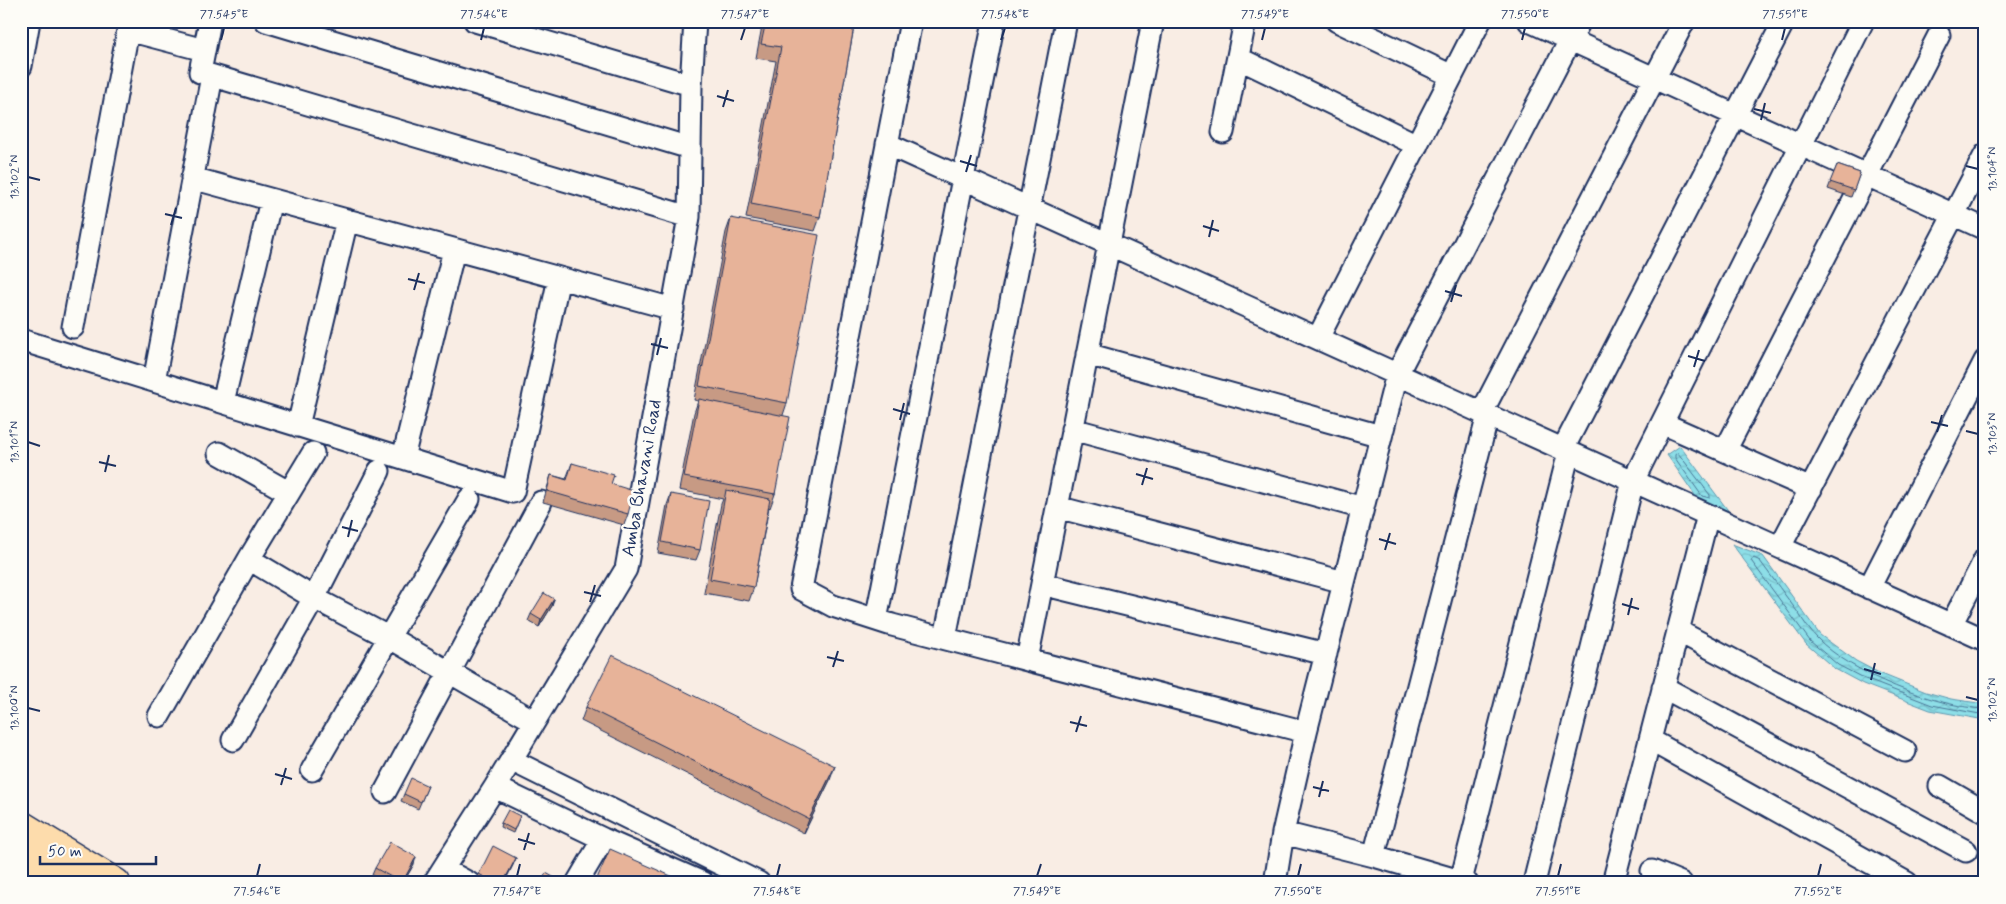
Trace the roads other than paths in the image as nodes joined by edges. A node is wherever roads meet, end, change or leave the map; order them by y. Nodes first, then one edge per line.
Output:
1 (28, 21) edge
2 (210, 21) edge
3 (266, 21) edge
4 (475, 21) edge
5 (695, 21) edge
6 (911, 21) edge
7 (994, 21) edge
8 (1066, 21) edge
9 (1153, 21) edge
10 (1245, 21) edge
11 (1337, 21) edge
12 (1480, 21) edge
13 (1529, 21) edge
14 (1684, 21) edge
15 (1784, 21) edge
16 (1863, 21) edge
17 (129, 25) edge
18 (1575, 31) edge
19 (1939, 35) dead end
20 (204, 50) junction
21 (1238, 58) junction
22 (21, 66) edge
23 (212, 76) junction
24 (1452, 76) junction
25 (1655, 78) junction
26 (691, 85) junction
27 (1736, 115) junction
28 (1223, 132) dead end
29 (888, 144) junction
30 (1417, 145) junction
31 (1801, 145) junction
32 (690, 148) junction
33 (1985, 155) edge
34 (1867, 175) junction
35 (192, 178) junction
36 (963, 178) junction
37 (271, 200) junction
38 (1029, 208) junction
39 (1954, 214) junction
40 (689, 217) junction
41 (347, 220) junction
42 (1985, 229) edge
43 (1109, 244) junction
44 (454, 250) junction
45 (559, 278) junction
46 (673, 309) junction
47 (72, 327) dead end
48 (1318, 338) junction
49 (21, 340) edge
50 (1087, 354) junction
51 (1985, 361) edge
52 (1397, 374) junction
53 (154, 381) junction
54 (223, 402) junction
55 (1485, 414) junction
56 (1662, 423) junction
57 (298, 426) junction
58 (1072, 429) junction
59 (1381, 436) junction
60 (1566, 451) junction
61 (1725, 451) junction
62 (219, 453) dead end
63 (313, 453) dead end
64 (402, 458) junction
65 (378, 471) dead end
66 (1633, 481) junction
67 (1811, 489) junction
68 (288, 492) junction
69 (469, 499) dead end
70 (541, 502) dead end
71 (1057, 507) junction
72 (1363, 508) junction
73 (1708, 515) junction
74 (1780, 547) junction
75 (249, 559) junction
76 (1985, 559) edge
77 (1344, 582) junction
78 (1042, 584) junction
79 (1869, 588) junction
80 (314, 598) junction
81 (876, 620) junction
82 (1951, 625) junction
83 (1678, 631) junction
84 (390, 638) junction
85 (945, 638) junction
86 (1985, 640) edge
87 (1326, 654) junction
88 (1027, 660) junction
89 (448, 673) junction
90 (1663, 687) junction
91 (159, 716) dead end
92 (534, 721) junction
93 (1306, 732) junction
94 (233, 740) dead end
95 (1650, 740) junction
96 (1904, 750) dead end
97 (511, 760) junction
98 (312, 770) dead end
99 (1940, 786) dead end
100 (494, 787) junction
101 (385, 792) dead end
102 (1985, 812) edge
103 (21, 825) edge
104 (1283, 833) junction
105 (603, 838) junction
106 (1966, 852) dead end
107 (21, 853) edge
108 (1374, 856) junction
109 (1652, 871) dead end
110 (439, 876) edge
111 (1464, 882) edge
112 (69, 883) edge
113 (116, 883) edge
114 (469, 883) edge
115 (578, 883) edge
116 (703, 883) edge
117 (759, 883) edge
118 (1275, 883) edge
119 (1534, 883) edge
120 (1613, 883) edge
121 (1680, 883) edge
122 (1907, 883) edge

1 - 22 street
2 - 20 street
3 - 32 street
4 - 26 street
5 - 26 street, Amba Bhavani Road
6 - 29 street
7 - 36 street
8 - 38 street
9 - 43 street
10 - 21 street
11 - 24 street
12 - 24 street
13 - 18 street
14 - 25 street
15 - 27 street
16 - 31 street
17 - 20 street
17 - 47 street
18 - 25 street
18 - 52 street
19 - 34 street
20 - 23 street
21 - 28 street
21 - 30 street
23 - 35 street
23 - 40 street
24 - 30 street
25 - 27 street
25 - 55 street
26 - 32 street, Amba Bhavani Road
27 - 31 street
27 - 60 street
29 - 36 street
29 - 81 street
30 - 48 street
31 - 34 street
31 - 56 street
32 - 40 street, Amba Bhavani Road
33 - 39 street
34 - 39 street
34 - 61 street
35 - 37 street
35 - 53 street
36 - 38 street
36 - 81 street
37 - 41 street
37 - 54 street
38 - 43 street
38 - 85 street
39 - 42 street
39 - 67 street
40 - 46 street, Amba Bhavani Road
41 - 44 street
41 - 57 street
43 - 48 street
43 - 50 street
44 - 45 street
44 - 64 street
45 - 46 street
45 - 64 street
46 - 92 street, Amba Bhavani Road
48 - 52 street
49 - 53 street
50 - 58 street
50 - 59 street
51 - 79 street
52 - 55 street
52 - 59 street
53 - 54 street
54 - 57 street
55 - 60 street
55 - 108 street
56 - 61 street
56 - 66 street
57 - 64 street
58 - 71 street
58 - 72 street
59 - 72 street
60 - 66 street
60 - 111 street
61 - 67 street
62 - 68 street
63 - 68 street
65 - 80 street
66 - 73 street
66 - 119 street
67 - 74 street
68 - 75 street
69 - 84 street
70 - 89 street
71 - 77 street
71 - 78 street
72 - 77 street
73 - 74 street
73 - 83 street
74 - 79 street
75 - 80 street
75 - 91 street
76 - 82 street
77 - 87 street
78 - 87 street
78 - 88 street
79 - 82 street
80 - 84 street
80 - 94 street
81 - 85 street
82 - 86 street
83 - 90 street
83 - 96 street
84 - 89 street
84 - 98 street
85 - 88 street
87 - 93 street
88 - 93 street
89 - 92 street
89 - 101 street
90 - 95 street
90 - 106 street
92 - 97 street, Amba Bhavani Road
93 - 104 street
95 - 120 street
95 - 122 street
97 - 100 street, Amba Bhavani Road
97 - 117 street
99 - 102 street
100 - 105 street
100 - 110 street, Amba Bhavani Road
103 - 113 main road
104 - 108 street
104 - 118 street
105 - 115 street
105 - 116 street
107 - 112 main road
108 - 111 street
109 - 121 street
110 - 114 street

